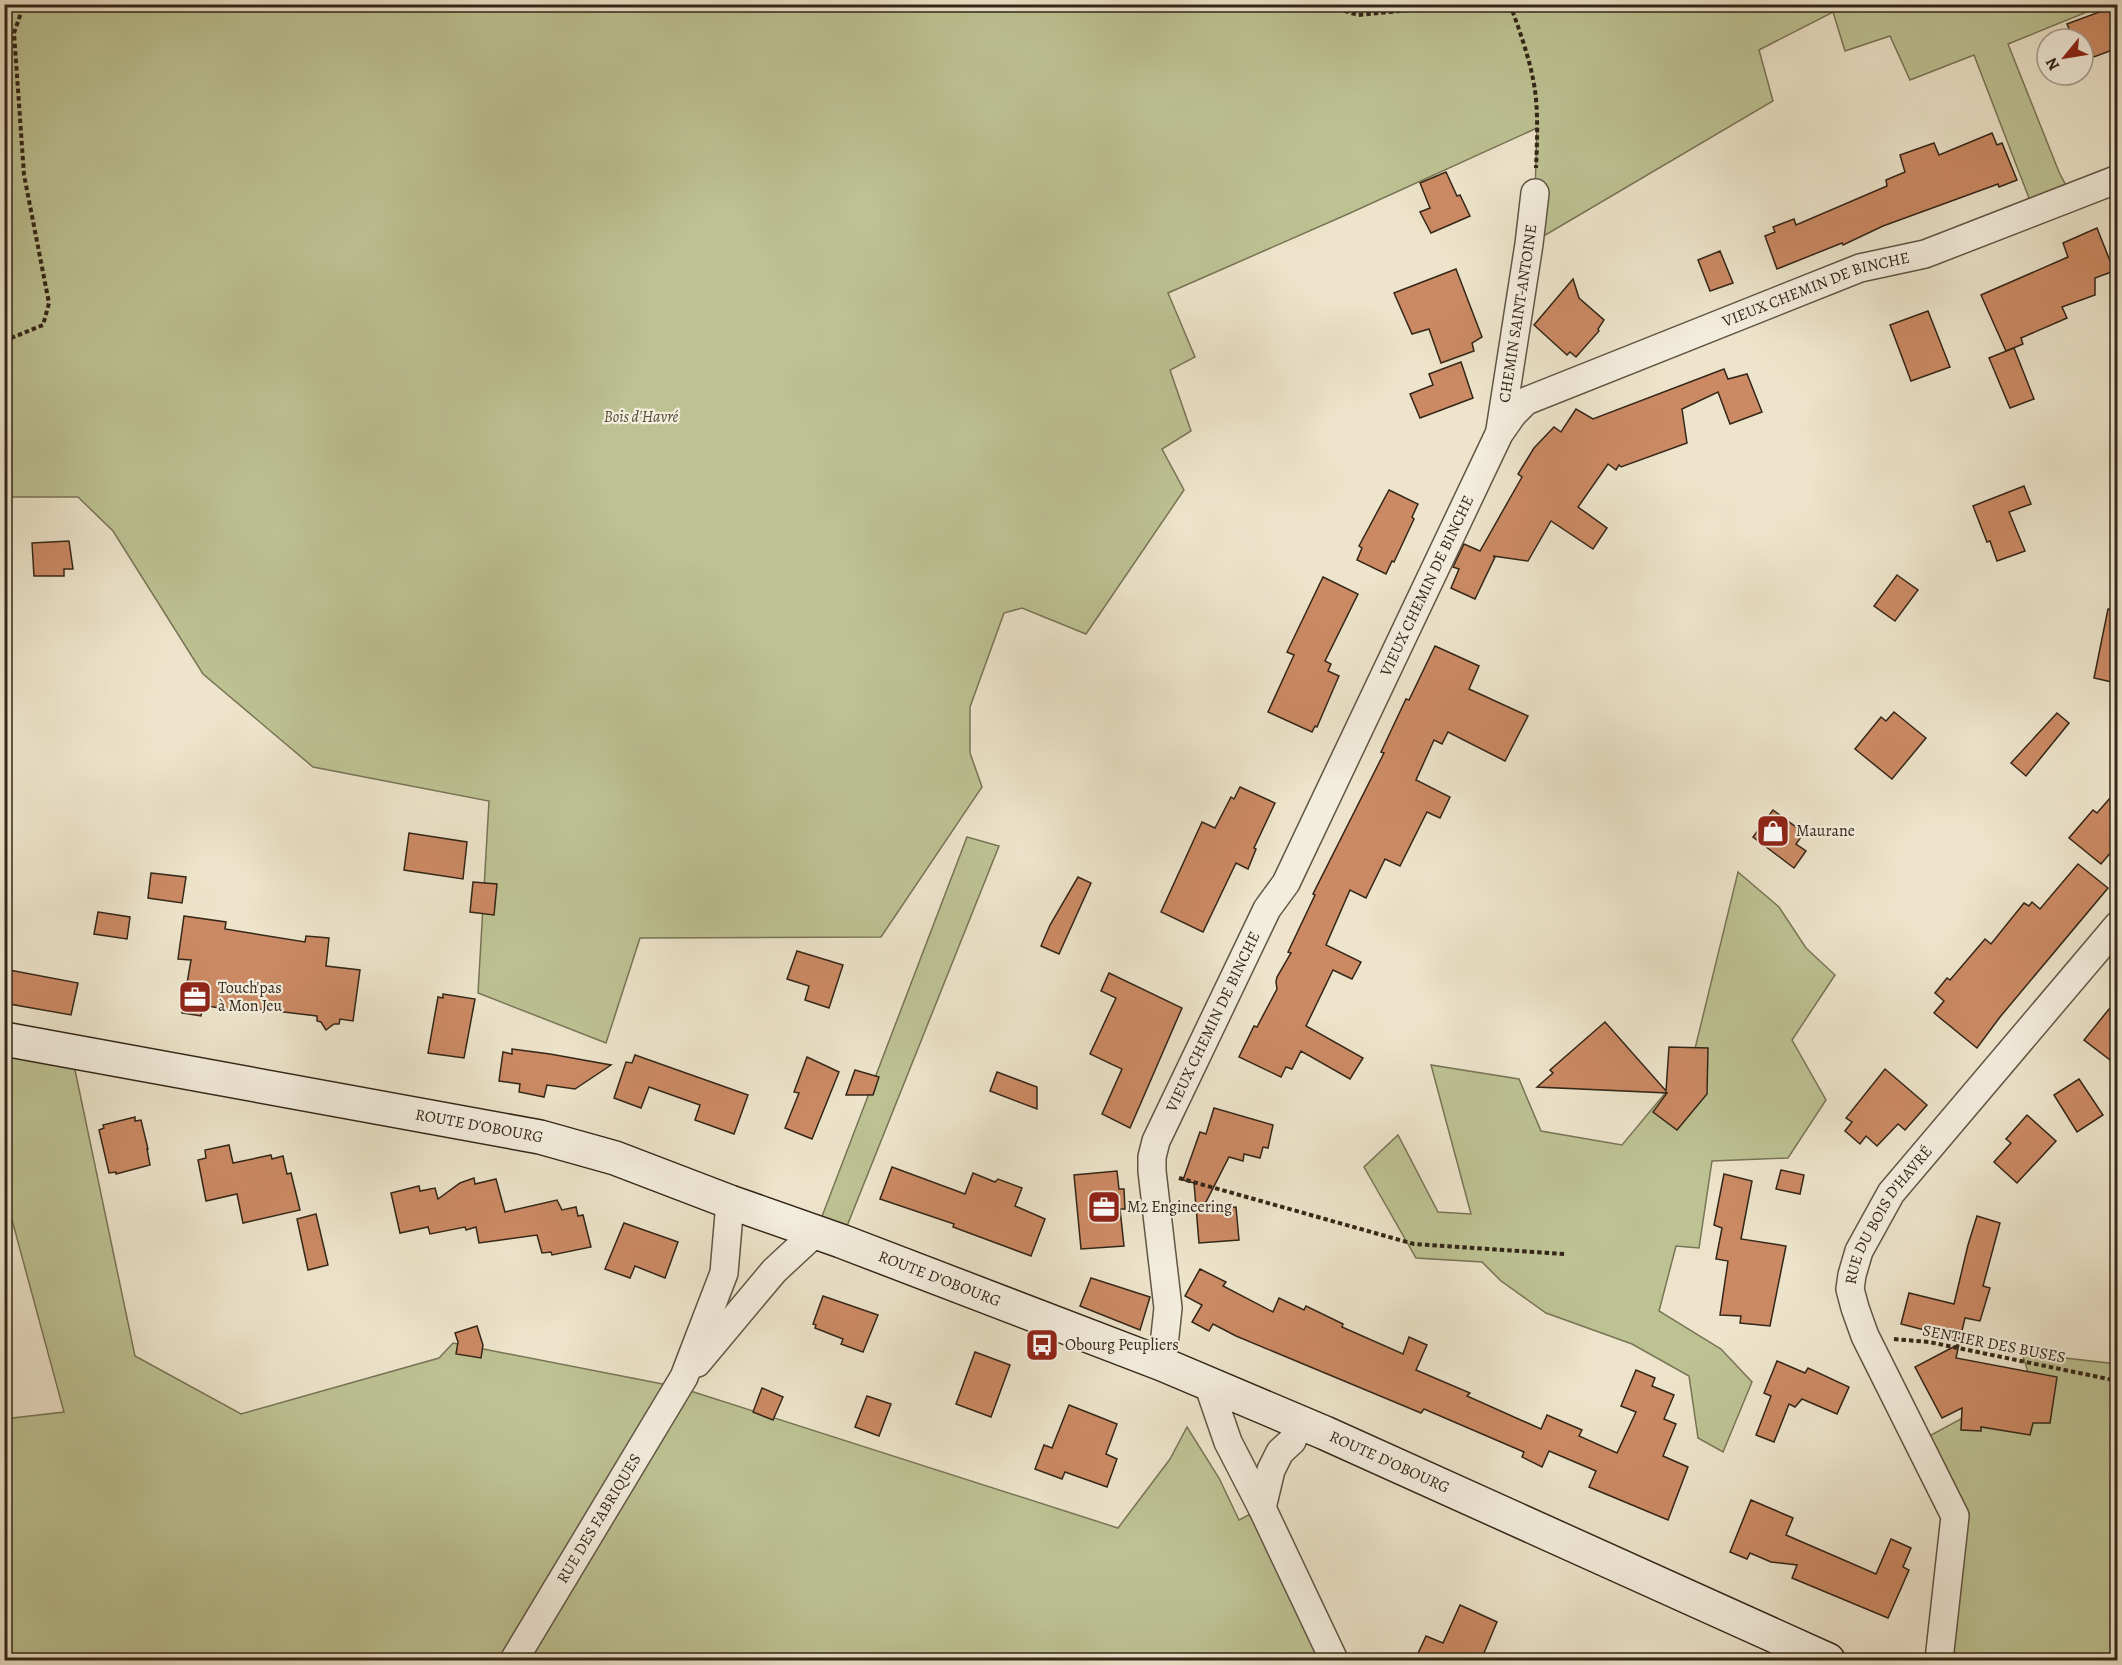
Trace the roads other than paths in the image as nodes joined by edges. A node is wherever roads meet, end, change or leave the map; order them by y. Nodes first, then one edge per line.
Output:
1 (2118, 179) edge
2 (1535, 193) road end
3 (1499, 434) junction
4 (2118, 925) edge
5 (4, 1039) edge
6 (730, 1202) junction
7 (816, 1232) junction
8 (1162, 1364) junction
9 (684, 1377) junction
10 (1208, 1384) junction
11 (1300, 1422) junction
12 (1262, 1508) junction
13 (514, 1660) edge
14 (1334, 1660) edge
15 (1828, 1660) edge
16 (1939, 1660) edge

1 - 3 street, VIEUX CHEMIN DE BINCHE
2 - 3 street, CHEMIN SAINT-ANTOINE
3 - 8 street, VIEUX CHEMIN DE BINCHE
4 - 16 street, RUE DU BOIS D'HAVRÉ
5 - 6 main road, ROUTE D'OBOURG
6 - 7 main road, ROUTE D'OBOURG
6 - 9 street, RUE DES FABRIQUES
7 - 8 main road, ROUTE D'OBOURG
7 - 9 street, RUE DES FABRIQUES
8 - 10 main road, ROUTE D'OBOURG
9 - 13 street, RUE DES FABRIQUES
10 - 11 main road, ROUTE D'OBOURG
10 - 12 street
11 - 12 street
11 - 15 main road, ROUTE D'OBOURG
12 - 14 street

